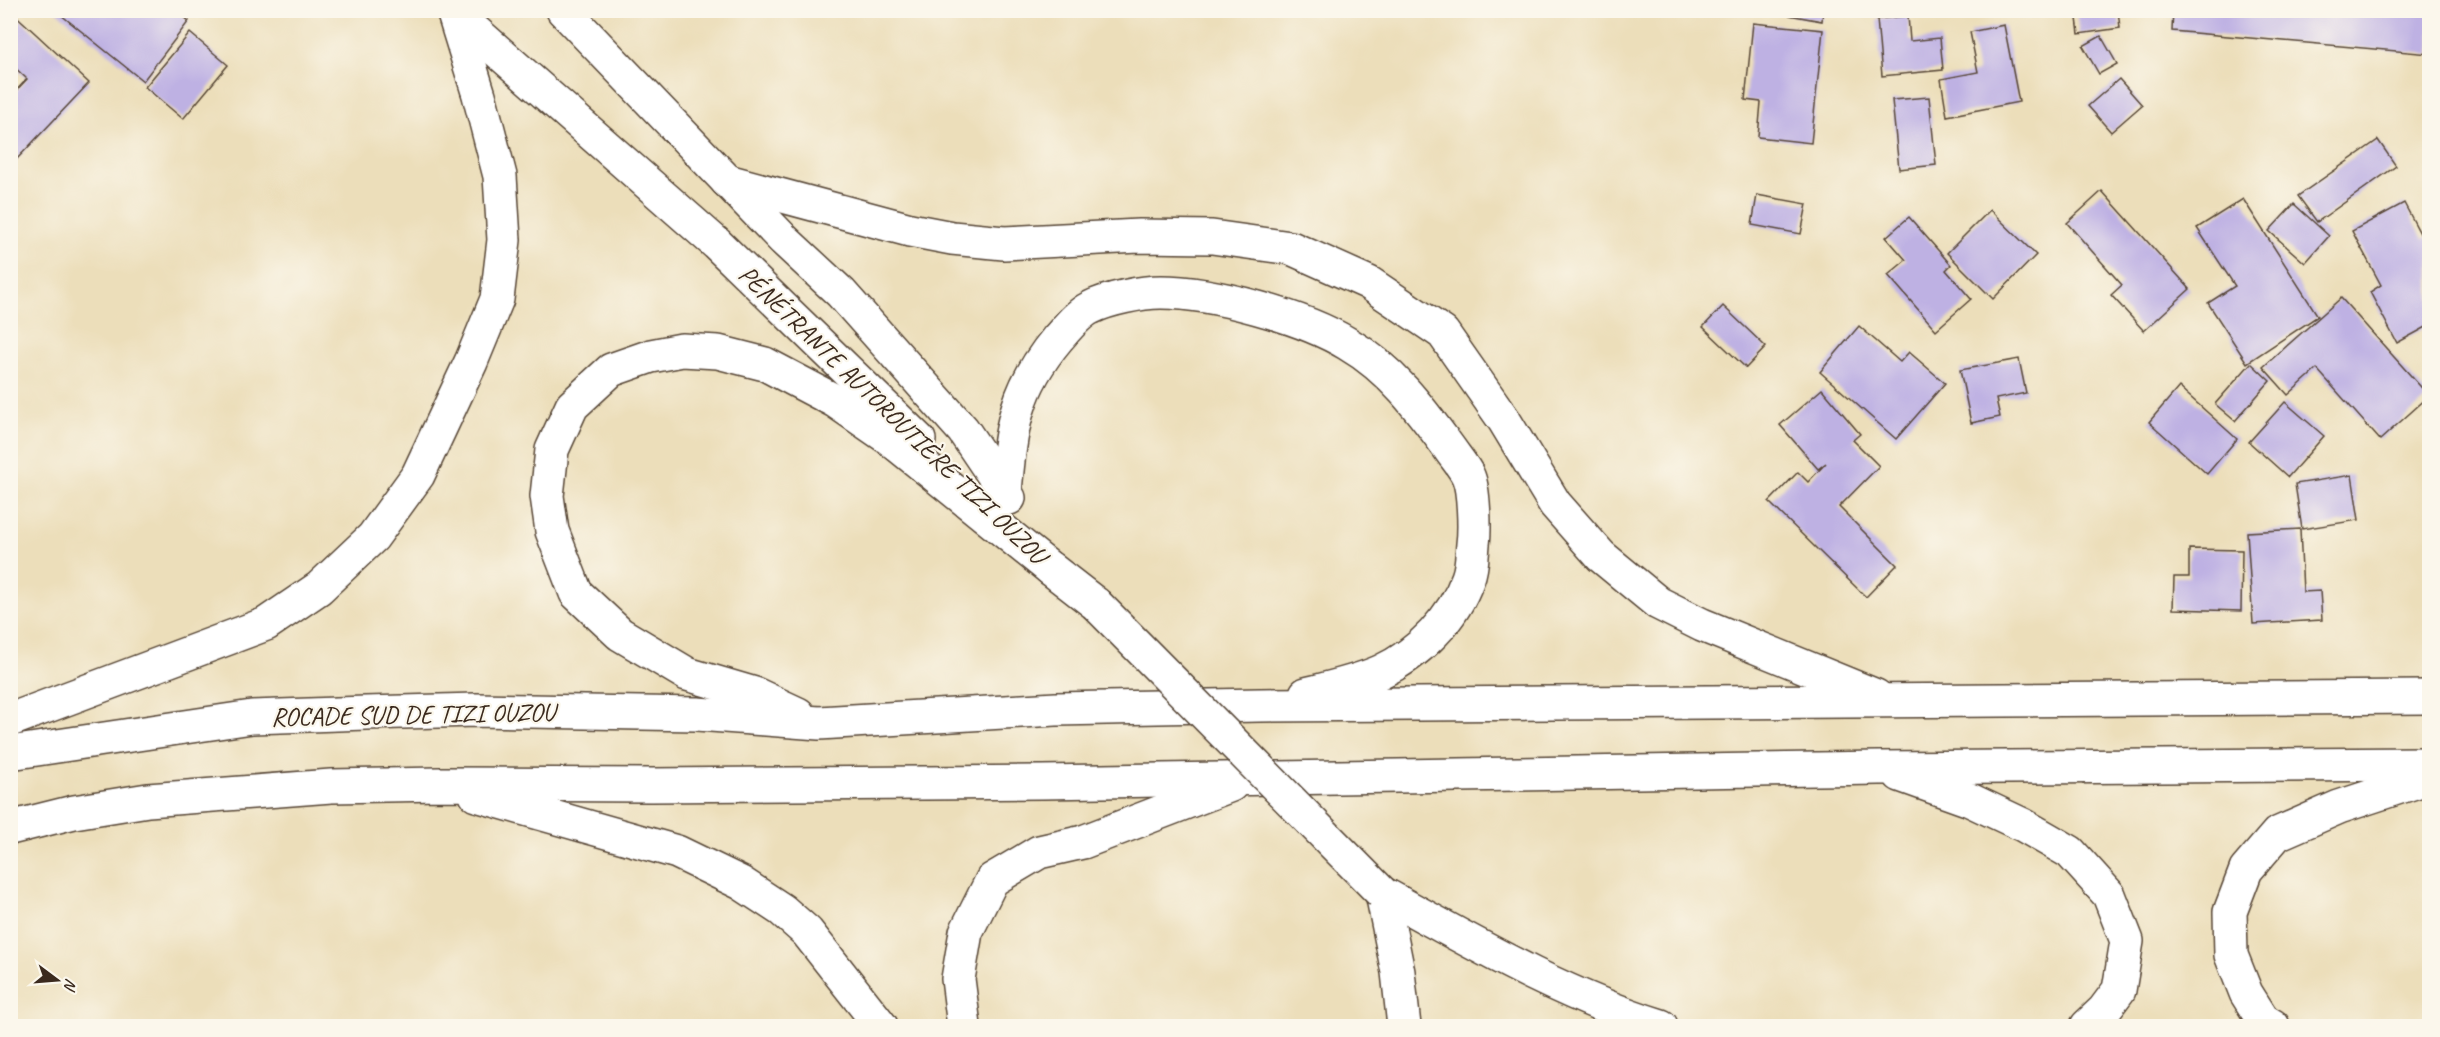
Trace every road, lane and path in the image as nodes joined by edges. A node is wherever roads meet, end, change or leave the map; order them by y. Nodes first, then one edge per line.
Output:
1 (563, 10) edge
2 (453, 12) edge
3 (727, 181) junction
4 (1005, 491) junction
5 (1051, 569) junction
6 (2430, 697) edge
7 (1889, 701) junction
8 (1260, 705) junction
9 (10, 720) edge
10 (819, 723) junction
11 (10, 753) edge
12 (2430, 764) edge
13 (1879, 768) junction
14 (2430, 777) edge
15 (1249, 778) junction
16 (440, 784) junction
17 (10, 828) edge
18 (1382, 893) junction
19 (881, 1026) edge
20 (964, 1026) edge
21 (1404, 1026) edge
22 (1661, 1026) edge
23 (2087, 1026) edge
24 (2273, 1026) edge

1 - 3 main road, PÉNÉTRANTE AUTOROUTIÈRE TIZI OUZOU
2 - 5 main road, PÉNÉTRANTE AUTOROUTIÈRE TIZI OUZOU
2 - 9 main road
3 - 4 main road, PÉNÉTRANTE AUTOROUTIÈRE TIZI OUZOU
3 - 7 main road
4 - 5 main road, PÉNÉTRANTE AUTOROUTIÈRE TIZI OUZOU
4 - 8 main road
5 - 10 main road
5 - 18 main road, bridge
6 - 7 main road
7 - 8 main road
8 - 10 main road, ROCADE SUD DE TIZI OUZOU
10 - 11 main road, ROCADE SUD DE TIZI OUZOU
12 - 13 main road
13 - 15 main road
13 - 23 main road
14 - 24 main road
15 - 16 main road
15 - 20 main road
16 - 17 main road
16 - 19 main road
18 - 21 main road
18 - 22 main road

